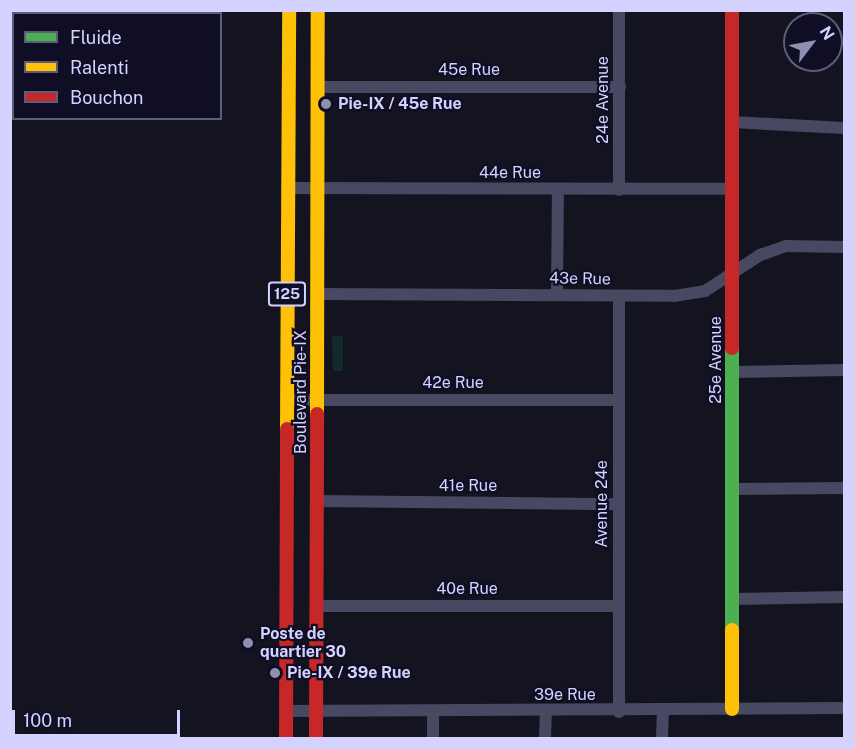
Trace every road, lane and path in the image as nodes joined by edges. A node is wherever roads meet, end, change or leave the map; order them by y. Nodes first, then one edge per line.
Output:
1 (288, 10) edge
2 (318, 10) edge
3 (619, 10) edge
4 (732, 10) edge
5 (318, 87) junction
6 (620, 87) junction
7 (732, 122) junction
8 (844, 128) edge
9 (287, 188) junction
10 (318, 188) junction
11 (732, 189) junction
12 (558, 190) junction
13 (619, 190) junction
14 (844, 247) edge
15 (732, 273) junction
16 (317, 294) junction
17 (557, 295) junction
18 (619, 296) junction
19 (844, 370) edge
20 (732, 372) junction
21 (317, 399) junction
22 (287, 400) junction
23 (618, 400) junction
24 (844, 488) edge
25 (732, 489) junction
26 (317, 501) junction
27 (618, 504) junction
28 (844, 597) edge
29 (732, 599) junction
30 (316, 606) junction
31 (618, 606) junction
32 (844, 708) edge
33 (732, 709) junction
34 (286, 711) junction
35 (316, 711) junction
36 (433, 712) junction
37 (546, 712) junction
38 (619, 712) junction
39 (663, 712) junction
40 (286, 738) edge
41 (316, 738) edge
42 (433, 738) edge
43 (545, 738) edge
44 (662, 738) edge

1 - 9 main road, Boulevard Pie-IX / 125
2 - 5 main road, Boulevard Pie-IX / 125
3 - 6 street, 24e Avenue
4 - 7 main road, 25e Avenue
5 - 6 street, 45e Rue
5 - 10 main road, Boulevard Pie-IX / 125
6 - 13 street, 24e Avenue
7 - 8 street
7 - 11 main road, 25e Avenue
9 - 10 street, 44e Rue
9 - 22 main road, Boulevard Pie-IX / 125
10 - 12 street, 44e Rue
10 - 16 main road, Boulevard Pie-IX / 125
11 - 13 street, 44e Rue
11 - 15 main road, 25e Avenue
12 - 13 street, 44e Rue
12 - 17 street
14 - 15 street, 43e Rue
15 - 18 street, 43e Rue
15 - 20 main road, 25e Avenue
16 - 17 street, 43e Rue
16 - 21 main road, Boulevard Pie-IX / 125
17 - 18 street, 43e Rue
18 - 23 street, Avenue 24e
19 - 20 street
20 - 25 main road, 25e Avenue
21 - 22 street, 42e Rue
21 - 23 street, 42e Rue
21 - 26 main road, Boulevard Pie-IX / 125
22 - 34 main road, Boulevard Pie-IX / 125
23 - 27 street, Avenue 24e
24 - 25 street
25 - 29 main road, 25e Avenue
26 - 27 street, 41e Rue
26 - 30 main road, Boulevard Pie-IX / 125
27 - 31 street, Avenue 24e
28 - 29 street
29 - 33 main road, 25e Avenue
30 - 31 street, 40e Rue
30 - 35 main road, Boulevard Pie-IX / 125
31 - 38 street, Avenue 24e
32 - 33 street, 39e Rue
33 - 39 street, 39e Rue
34 - 35 street, 39e Rue
34 - 40 main road, Boulevard Pie-IX / 125
35 - 36 street, 39e Rue
35 - 41 main road, Boulevard Pie-IX / 125
36 - 37 street, 39e Rue
36 - 42 street
37 - 38 street, 39e Rue
37 - 43 street
38 - 39 street, 39e Rue
39 - 44 street

